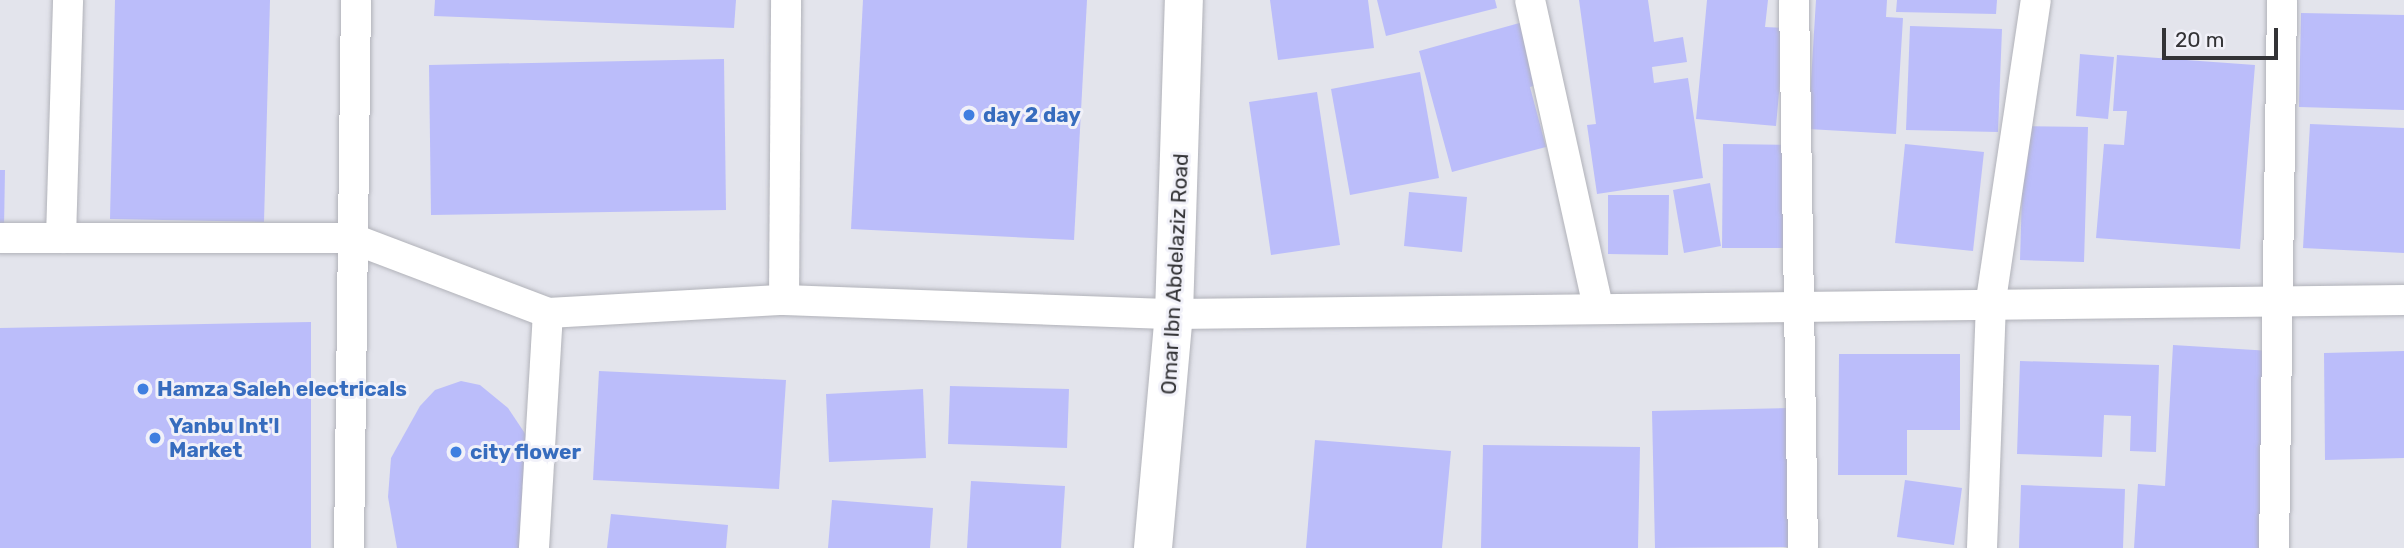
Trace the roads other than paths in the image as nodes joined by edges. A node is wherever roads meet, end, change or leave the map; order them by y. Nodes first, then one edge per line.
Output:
1 (68, 0) edge
2 (356, 0) edge
3 (786, 0) edge
4 (1184, 0) edge
5 (1530, 0) edge
6 (1794, 0) edge
7 (2036, 0) edge
8 (2282, 0) edge
9 (0, 237) edge
10 (61, 238) junction
11 (351, 238) junction
12 (2278, 299) junction
13 (784, 300) junction
14 (1990, 300) junction
15 (2404, 300) edge
16 (1801, 303) junction
17 (1598, 307) junction
18 (548, 313) junction
19 (1174, 314) junction
20 (349, 548) edge
21 (534, 548) edge
22 (1153, 548) edge
23 (1803, 548) edge
24 (1982, 548) edge
25 (2274, 548) edge

1 - 10 street
2 - 11 street
3 - 13 street
4 - 19 main road, Omar Ibn Abdelaziz Road
5 - 17 street
6 - 16 street
7 - 14 street
8 - 12 street
9 - 10 street
10 - 11 street
11 - 18 street
11 - 20 street
12 - 14 street
12 - 15 street
12 - 25 street
13 - 18 street
13 - 19 street
14 - 16 street
14 - 24 street
16 - 17 street
16 - 23 street
17 - 19 street
18 - 21 street
19 - 22 main road, Omar Ibn Abdelaziz Road

